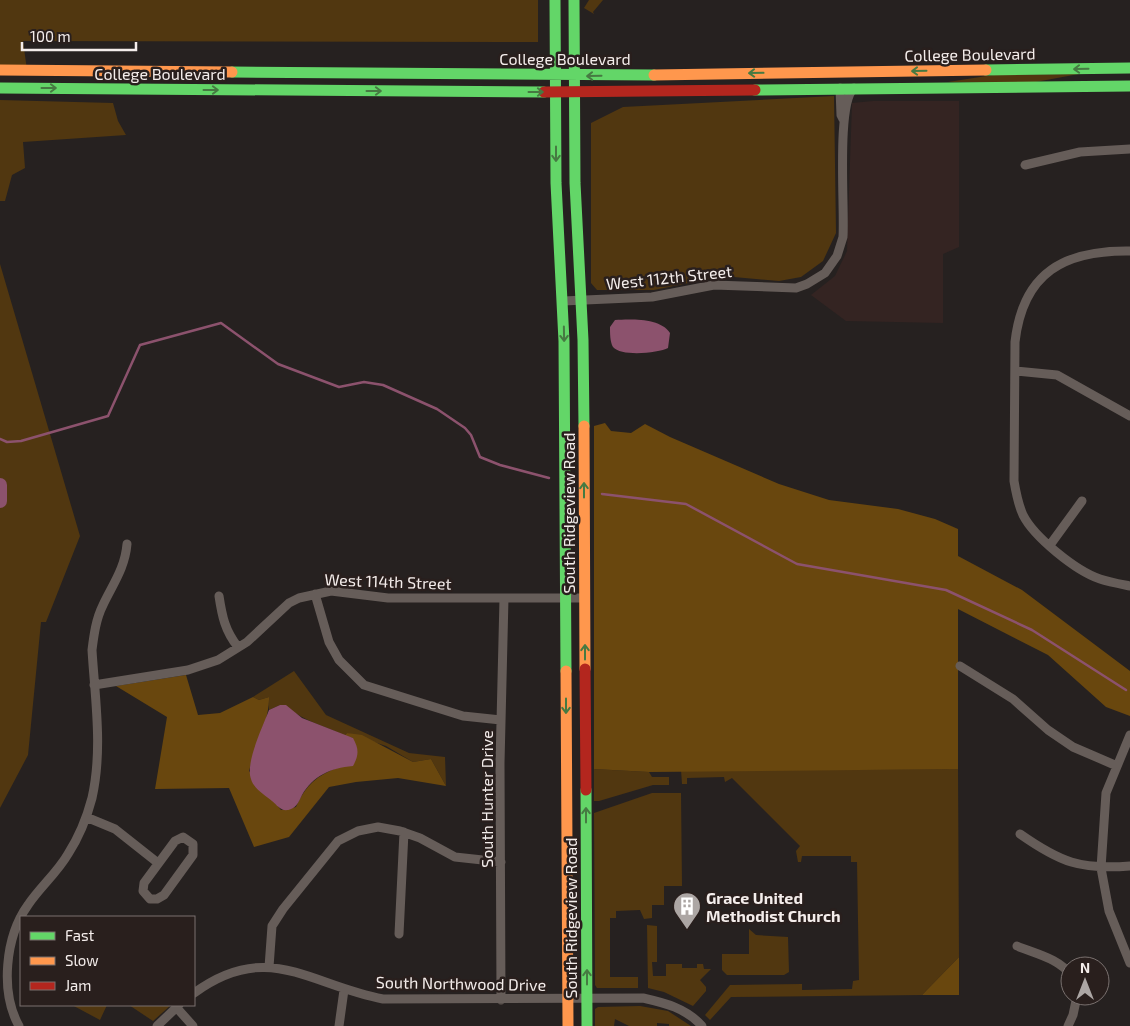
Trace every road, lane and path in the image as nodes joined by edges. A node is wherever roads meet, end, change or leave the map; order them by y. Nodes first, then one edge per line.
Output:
1 (555, 0) edge
2 (574, 0) edge
3 (1130, 68) edge
4 (0, 70) edge
5 (844, 72) junction
6 (556, 76) junction
7 (574, 76) junction
8 (1130, 86) edge
9 (0, 88) edge
10 (846, 88) junction
11 (556, 92) junction
12 (575, 92) junction
13 (843, 119) junction
14 (1130, 149) edge
15 (1024, 165) dead end
16 (1130, 251) edge
17 (582, 300) junction
18 (563, 301) junction
19 (1015, 371) junction
20 (1130, 416) edge
21 (1082, 501) dead end
22 (127, 544) dead end
23 (1050, 545) junction
24 (1130, 586) edge
25 (315, 594) junction
26 (219, 596) dead end
27 (504, 598) junction
28 (566, 598) junction
29 (585, 598) junction
30 (238, 648) junction
31 (960, 666) dead end
32 (94, 686) junction
33 (501, 720) junction
34 (1130, 735) edge
35 (1118, 766) junction
36 (86, 816) junction
37 (404, 832) junction
38 (1020, 834) dead end
39 (501, 862) junction
40 (158, 863) junction
41 (1130, 866) edge
42 (1101, 868) junction
43 (21, 916) edge
44 (20, 917) edge
45 (399, 934) dead end
46 (1017, 946) dead end
47 (1130, 963) edge
48 (1060, 966) edge
49 (268, 967) junction
50 (344, 990) junction
51 (2, 992) edge
52 (195, 992) edge
53 (502, 1000) junction
54 (568, 1000) junction
55 (587, 1000) junction
56 (178, 1006) edge
57 (1075, 1006) edge
58 (19, 1026) edge
59 (157, 1026) edge
60 (193, 1026) edge
61 (339, 1026) edge
62 (568, 1026) edge
63 (587, 1026) edge
64 (702, 1026) edge
65 (1068, 1026) edge

1 - 6 main road, South Ridgeview Road
2 - 7 main road, South Ridgeview Road
3 -> 5 main road, College Boulevard
4 - 6 main road, College Boulevard
5 -> 7 main road, College Boulevard
5 - 10 street
6 - 7 main road, College Boulevard
6 - 11 main road, South Ridgeview Road
7 - 12 main road, South Ridgeview Road
8 - 10 main road, College Boulevard
9 -> 11 main road, College Boulevard
10 - 12 main road, College Boulevard
10 - 13 street
10 - 13 street
11 - 12 main road, College Boulevard
11 -> 18 main road, South Ridgeview Road
12 - 17 main road, South Ridgeview Road
13 - 17 street, West 112th Street
14 - 15 street
16 - 19 street
17 - 18 street, West 112th Street
29 -> 17 main road, South Ridgeview Road
18 -> 28 main road, South Ridgeview Road
19 - 20 street
19 - 23 street
21 - 23 street
22 - 32 street
23 - 24 street
25 - 27 street, West 114th Street
25 - 30 street, West 114th Street
25 - 33 street
26 - 30 street
27 - 28 street, West 114th Street
27 - 33 street, South Hunter Drive
28 - 29 street, West 114th Street
28 -> 54 main road, South Ridgeview Road
55 -> 29 main road, South Ridgeview Road
30 - 32 street, West 114th Street
31 - 35 street
32 - 36 street
33 - 39 street, South Hunter Drive
34 - 35 street
35 - 42 street
36 - 40 street
36 - 43 street
37 - 39 street
37 - 45 street
37 - 49 street
38 - 42 street
39 - 53 street, South Hunter Drive
40 - 40 street
41 - 42 street
42 - 47 street
44 - 51 street
46 - 48 street
49 - 50 street, South Northwood Drive
49 - 52 street, South Northwood Drive
50 - 53 street, South Northwood Drive
50 - 61 street
51 - 58 street
53 - 54 street, South Northwood Drive
54 - 55 street, South Northwood Drive
54 - 62 main road, South Ridgeview Road
55 - 63 main road, South Ridgeview Road
55 - 64 street, South Northwood Drive
56 - 59 street
56 - 60 street
57 - 65 street

